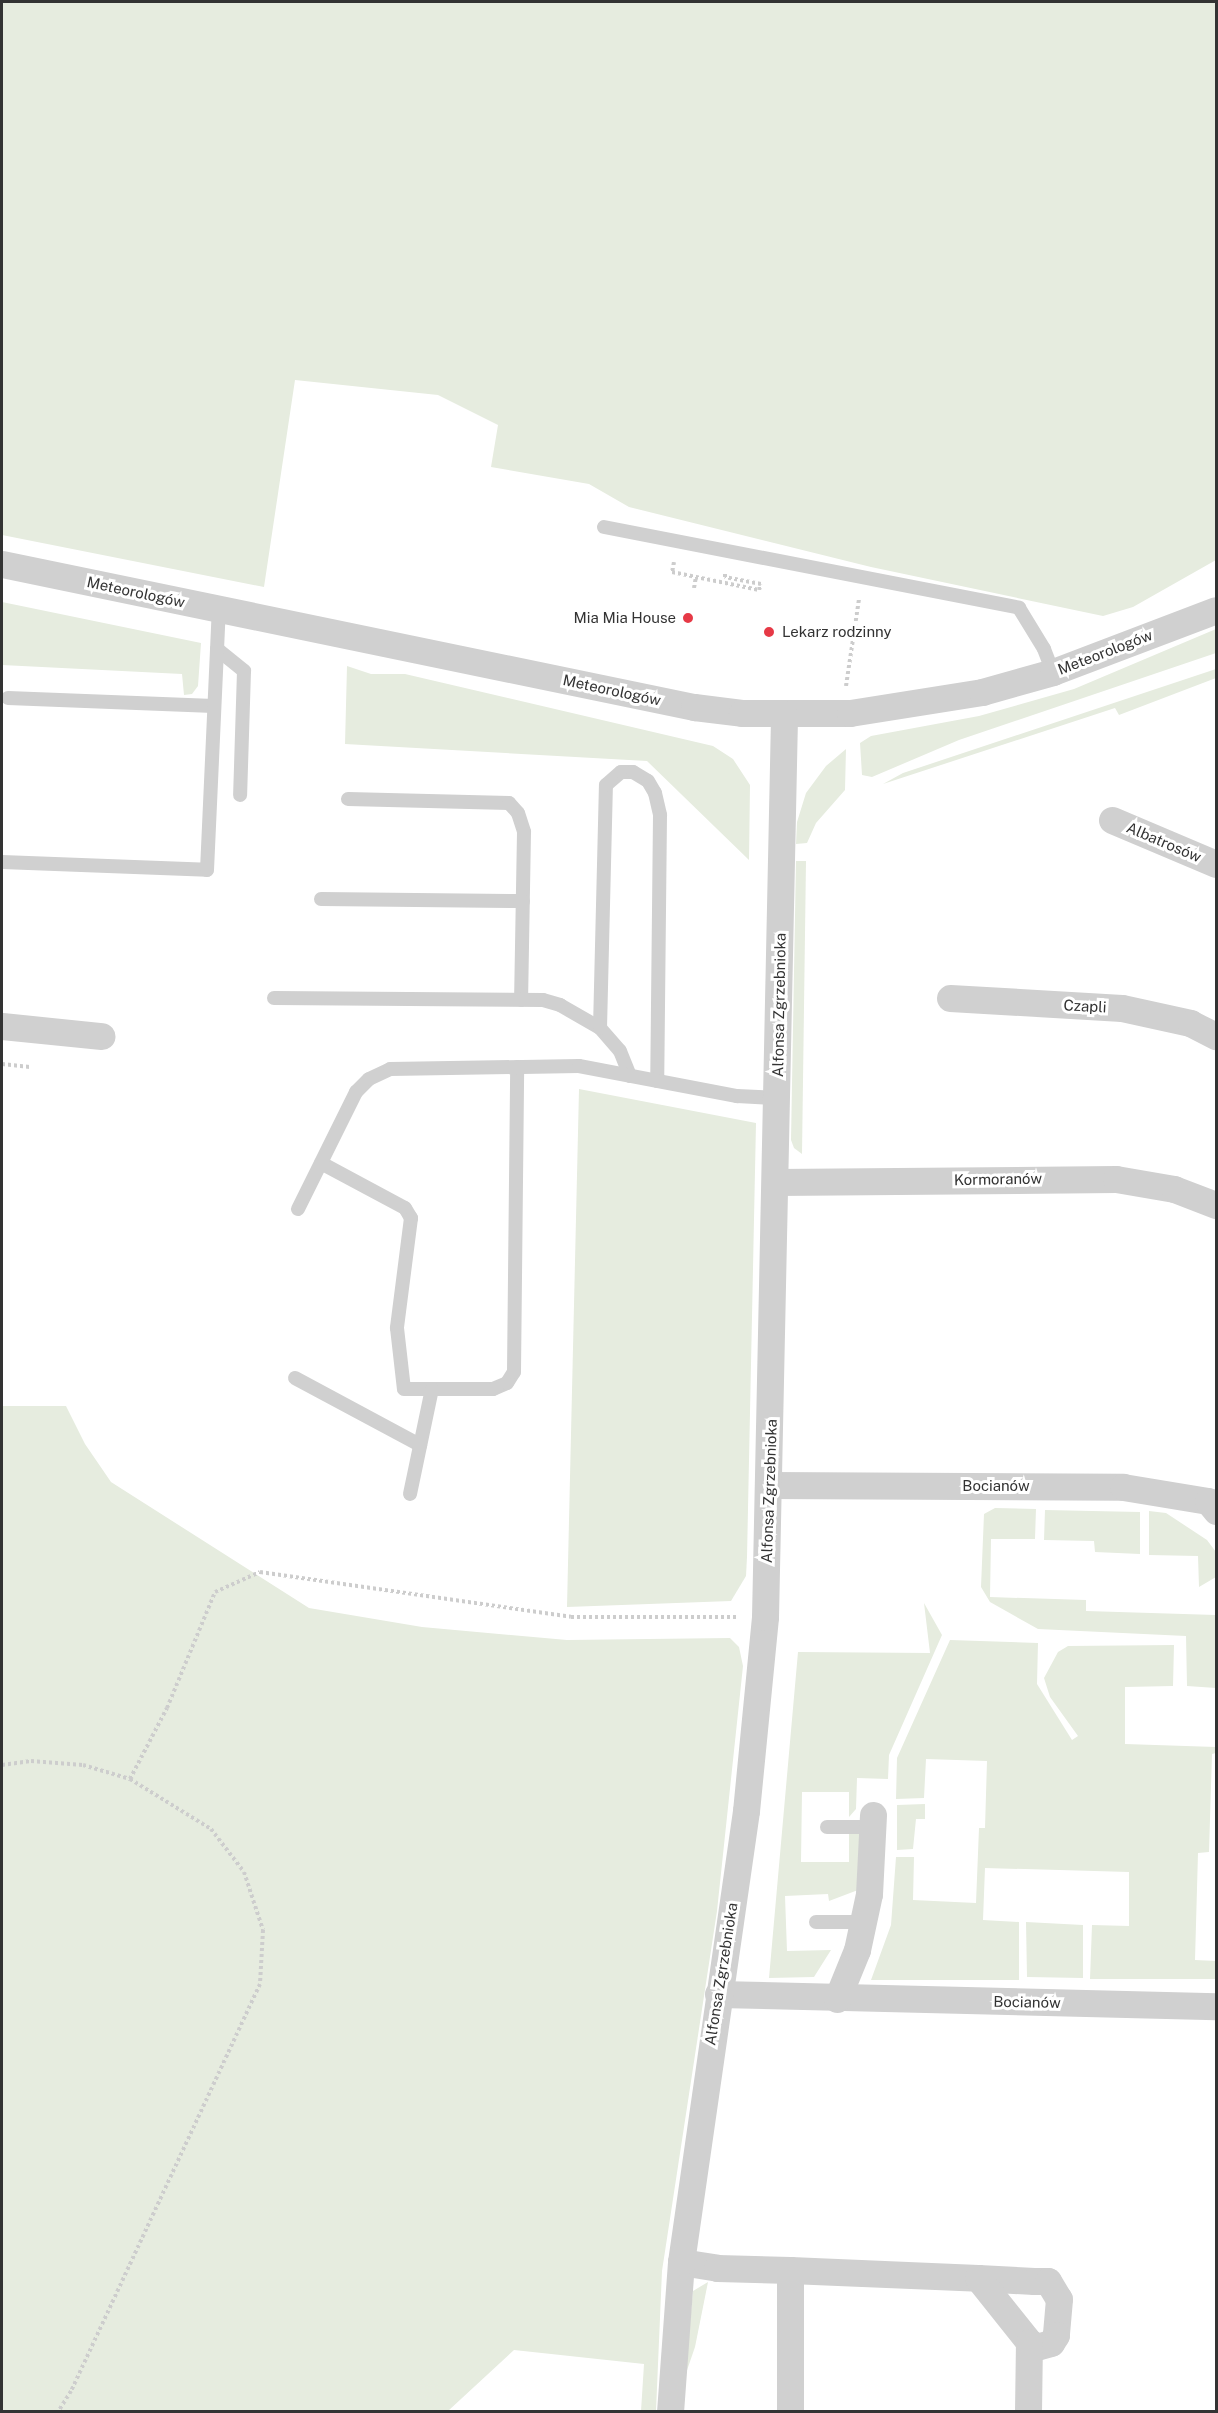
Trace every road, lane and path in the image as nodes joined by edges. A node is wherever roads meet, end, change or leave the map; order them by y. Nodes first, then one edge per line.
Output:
1 (604, 527) dead end
2 (2, 564) edge
3 (726, 570) dead end
4 (672, 572) dead end
5 (863, 577) junction
6 (696, 578) junction
7 (694, 588) dead end
8 (1212, 609) edge
9 (219, 610) junction
10 (217, 649) junction
11 (1053, 672) junction
12 (846, 684) dead end
13 (8, 698) dead end
14 (214, 706) junction
15 (784, 714) junction
16 (240, 795) dead end
17 (348, 799) dead end
18 (1112, 820) dead end
19 (2, 862) edge
20 (1216, 864) edge
21 (321, 899) dead end
22 (523, 901) junction
23 (274, 998) dead end
24 (950, 998) dead end
25 (522, 1000) junction
26 (2, 1026) edge
27 (600, 1028) junction
28 (101, 1036) dead end
29 (1216, 1036) edge
30 (2, 1064) edge
31 (30, 1067) dead end
32 (517, 1067) junction
33 (630, 1076) junction
34 (657, 1081) junction
35 (777, 1098) junction
36 (321, 1163) junction
37 (776, 1182) junction
38 (1216, 1205) edge
39 (298, 1209) dead end
40 (295, 1378) dead end
41 (432, 1389) junction
42 (420, 1445) junction
43 (769, 1485) junction
44 (410, 1494) dead end
45 (1214, 1501) edge
46 (765, 1617) junction
47 (2, 1765) edge
48 (130, 1779) junction
49 (872, 1821) joint
50 (826, 1827) dead end
51 (816, 1922) dead end
52 (863, 1922) junction
53 (718, 1994) junction
54 (837, 1999) junction
55 (1216, 2006) edge
56 (681, 2262) junction
57 (790, 2270) junction
58 (978, 2278) junction
59 (1029, 2342) junction
60 (58, 2412) edge
61 (670, 2412) edge
62 (790, 2412) edge
63 (1029, 2412) edge

1 - 5 lane
2 - 9 street, Meteorologów
3 - 6 path
4 - 6 path
5 - 11 lane
5 - 12 path
6 - 7 path
8 - 11 street, Meteorologów
9 - 10 lane
9 - 15 street, Meteorologów
10 - 14 lane
10 - 16 lane
11 - 15 street, Meteorologów
13 - 14 lane
14 - 19 lane
15 - 35 street, Alfonsa Zgrzebnioka
17 - 22 lane
18 - 20 street, Albatrosów
21 - 22 lane
22 - 25 lane
23 - 25 lane
24 - 29 street, Czapli
25 - 27 lane
26 - 28 street
27 - 33 lane
27 - 34 lane
30 - 31 path
32 - 33 lane
32 - 36 lane
32 - 41 lane
33 - 34 lane
34 - 35 lane
35 - 37 street, Alfonsa Zgrzebnioka
36 - 39 lane
36 - 41 lane
37 - 38 street, Kormoranów
37 - 43 street, Alfonsa Zgrzebnioka
40 - 42 lane
41 - 42 lane
42 - 44 lane
43 - 45 street, Bocianów
43 - 46 street, Alfonsa Zgrzebnioka
46 - 48 path
46 - 53 street, Alfonsa Zgrzebnioka
47 - 48 path
48 - 60 path
49 - 50 lane
49 - 52 street
51 - 52 lane
52 - 54 street
53 - 54 street, Bocianów
53 - 56 street, Alfonsa Zgrzebnioka
54 - 55 street, Bocianów
56 - 57 street
56 - 61 street, Alfonsa Zgrzebnioka
57 - 58 street
57 - 62 street
58 - 59 street
58 - 59 street
59 - 63 street

